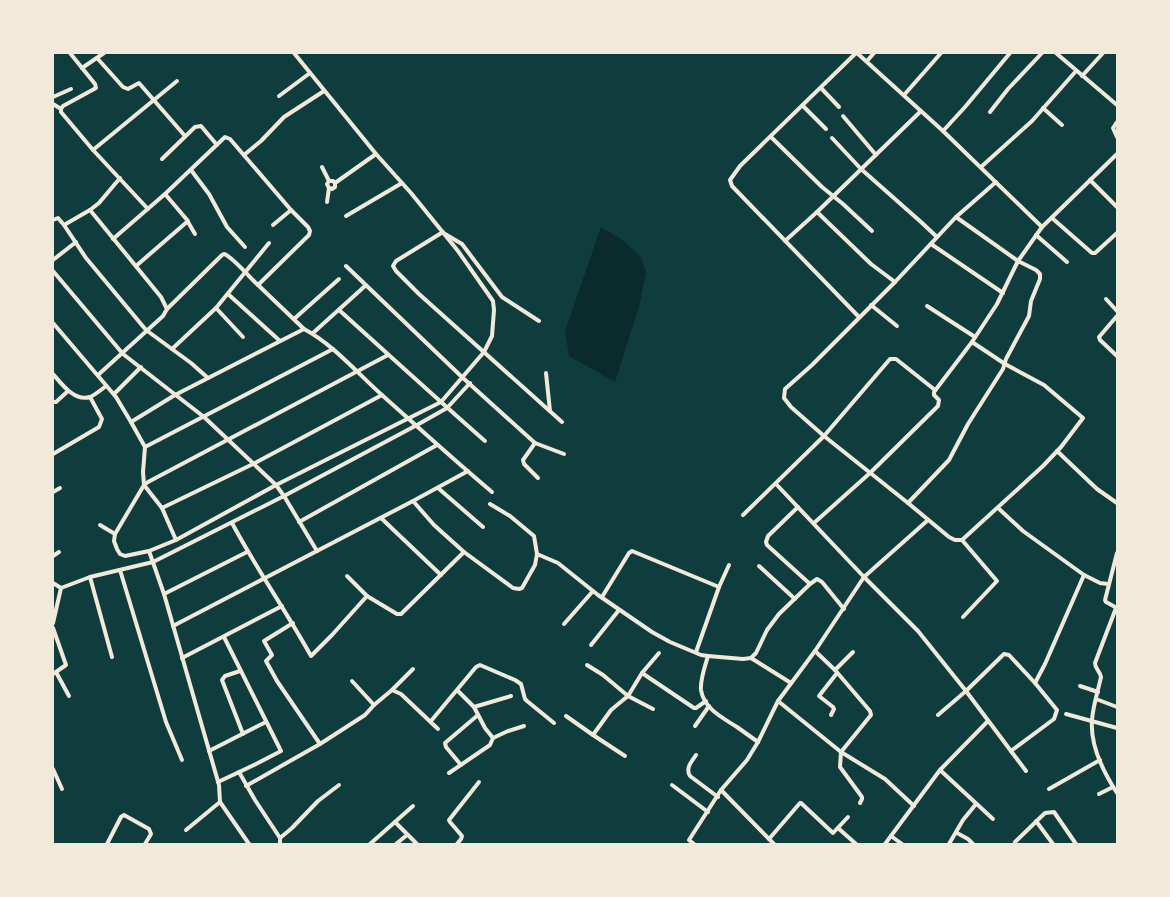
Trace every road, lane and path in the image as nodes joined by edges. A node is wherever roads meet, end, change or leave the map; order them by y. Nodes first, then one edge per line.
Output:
1 (70, 53) edge
2 (104, 53) edge
3 (294, 53) edge
4 (856, 53) edge
5 (874, 53) edge
6 (942, 53) edge
7 (1010, 53) edge
8 (1042, 53) edge
9 (1056, 53) edge
10 (1103, 53) edge
11 (97, 58) junction
12 (867, 61) junction
13 (82, 68) junction
14 (1076, 71) junction
15 (310, 73) junction
16 (1082, 76) junction
17 (177, 81) dead end
18 (821, 88) junction
19 (71, 89) dead end
20 (324, 91) junction
21 (904, 95) junction
22 (279, 96) dead end
23 (53, 97) edge
24 (152, 100) junction
25 (53, 104) edge
26 (1117, 104) edge
27 (803, 106) junction
28 (839, 107) dead end
29 (1043, 108) junction
30 (61, 110) junction
31 (921, 111) junction
32 (990, 112) dead end
33 (843, 116) dead end
34 (1117, 122) edge
35 (1062, 125) dead end
36 (826, 129) dead end
37 (943, 131) junction
38 (185, 136) junction
39 (771, 137) junction
40 (1117, 137) edge
41 (832, 138) dead end
42 (217, 145) junction
43 (93, 150) junction
44 (376, 154) junction
45 (1117, 154) edge
46 (244, 155) junction
47 (876, 155) junction
48 (162, 159) dead end
49 (322, 167) dead end
50 (981, 167) junction
51 (861, 169) junction
52 (191, 170) junction
53 (120, 178) junction
54 (1090, 180) junction
55 (329, 181) junction
56 (996, 182) junction
57 (335, 183) junction
58 (402, 184) junction
59 (329, 188) junction
60 (165, 194) junction
61 (833, 196) junction
62 (327, 202) dead end
63 (1117, 207) edge
64 (148, 209) junction
65 (90, 210) junction
66 (291, 210) junction
67 (817, 212) junction
68 (346, 216) dead end
69 (956, 217) junction
70 (1052, 218) junction
71 (53, 220) edge
72 (188, 222) junction
73 (273, 225) dead end
74 (64, 226) junction
75 (1042, 227) junction
76 (872, 231) dead end
77 (443, 232) junction
78 (1117, 233) edge
79 (195, 234) dead end
80 (1036, 235) junction
81 (937, 237) junction
82 (114, 239) junction
83 (785, 241) junction
84 (76, 242) junction
85 (270, 243) dead end
86 (931, 244) junction
87 (245, 247) dead end
88 (53, 260) edge
89 (1018, 261) junction
90 (1067, 262) dead end
91 (136, 266) junction
92 (346, 266) dead end
93 (53, 271) edge
94 (245, 273) junction
95 (340, 279) dead end
96 (895, 282) junction
97 (258, 284) junction
98 (365, 286) junction
99 (1003, 293) junction
100 (228, 294) junction
101 (1106, 299) dead end
102 (871, 305) junction
103 (927, 306) dead end
104 (216, 308) junction
105 (167, 309) junction
106 (339, 310) junction
107 (1117, 311) edge
108 (1117, 316) edge
109 (859, 317) junction
110 (294, 319) junction
111 (539, 321) dead end
112 (53, 322) edge
113 (897, 326) dead end
114 (304, 329) junction
115 (146, 330) junction
116 (313, 334) junction
117 (243, 337) dead end
118 (975, 337) junction
119 (280, 342) junction
120 (972, 342) junction
121 (172, 349) junction
122 (333, 349) junction
123 (484, 352) junction
124 (123, 354) junction
125 (388, 354) junction
126 (1117, 356) edge
127 (1005, 364) junction
128 (141, 368) junction
129 (358, 372) junction
130 (546, 373) dead end
131 (53, 374) edge
132 (98, 375) junction
133 (208, 378) junction
134 (463, 378) junction
135 (470, 383) junction
136 (106, 386) junction
137 (935, 390) junction
138 (68, 392) junction
139 (114, 394) junction
140 (175, 396) junction
141 (382, 396) junction
142 (90, 397) junction
143 (53, 402) edge
144 (441, 402) junction
145 (447, 408) junction
146 (550, 411) junction
147 (204, 417) junction
148 (408, 418) junction
149 (131, 422) junction
150 (562, 422) dead end
151 (417, 426) junction
152 (824, 436) junction
153 (228, 439) junction
154 (485, 441) dead end
155 (535, 443) junction
156 (437, 445) junction
157 (145, 447) junction
158 (1057, 451) junction
159 (53, 454) edge
160 (564, 454) dead end
161 (253, 464) junction
162 (468, 471) junction
163 (870, 474) junction
164 (538, 478) dead end
165 (776, 484) junction
166 (144, 485) junction
167 (276, 485) junction
168 (60, 488) dead end
169 (438, 488) junction
170 (53, 492) edge
171 (492, 492) dead end
172 (284, 496) junction
173 (413, 502) junction
174 (908, 503) junction
175 (1117, 503) edge
176 (490, 504) dead end
177 (798, 507) junction
178 (162, 508) junction
179 (998, 508) junction
180 (743, 515) dead end
181 (381, 518) junction
182 (928, 520) junction
183 (299, 522) junction
184 (232, 523) junction
185 (814, 523) junction
186 (100, 525) dead end
187 (483, 528) dead end
188 (115, 534) junction
189 (176, 540) junction
190 (962, 540) junction
191 (149, 551) junction
192 (59, 552) dead end
193 (247, 552) junction
194 (317, 552) junction
195 (464, 552) junction
196 (1117, 553) edge
197 (537, 554) junction
198 (53, 556) edge
199 (153, 562) junction
200 (730, 565) dead end
201 (759, 566) dead end
202 (120, 570) junction
203 (441, 575) junction
204 (1084, 575) junction
205 (347, 576) dead end
206 (90, 577) junction
207 (864, 577) junction
208 (264, 578) junction
209 (53, 582) edge
210 (810, 584) junction
211 (1108, 584) junction
212 (718, 587) junction
213 (61, 588) junction
214 (593, 591) junction
215 (164, 594) junction
216 (367, 596) junction
217 (600, 596) junction
218 (795, 598) junction
219 (282, 606) junction
220 (1117, 608) edge
221 (844, 609) junction
222 (619, 610) junction
223 (963, 617) dead end
224 (53, 623) edge
225 (293, 623) junction
226 (564, 624) dead end
227 (173, 626) junction
228 (53, 628) edge
229 (224, 636) junction
230 (591, 645) dead end
231 (815, 651) junction
232 (696, 652) junction
233 (853, 652) dead end
234 (659, 653) dead end
235 (708, 656) junction
236 (112, 657) dead end
237 (182, 658) junction
238 (751, 658) junction
239 (587, 665) dead end
240 (413, 669) dead end
241 (240, 671) junction
242 (836, 671) junction
243 (55, 673) edge
244 (642, 673) junction
245 (352, 681) dead end
246 (791, 683) junction
247 (1035, 683) junction
248 (1080, 686) dead end
249 (392, 690) junction
250 (458, 691) junction
251 (966, 691) junction
252 (1098, 692) junction
253 (68, 696) dead end
254 (511, 696) dead end
255 (628, 696) junction
256 (1096, 700) junction
257 (706, 701) junction
258 (778, 701) junction
259 (374, 705) junction
260 (709, 706) junction
261 (474, 707) junction
262 (1117, 707) edge
263 (653, 710) dead end
264 (1066, 714) dead end
265 (478, 715) junction
266 (830, 715) dead end
267 (938, 715) dead end
268 (566, 716) dead end
269 (1092, 720) junction
270 (431, 721) junction
271 (988, 721) junction
272 (266, 722) junction
273 (554, 724) dead end
274 (524, 726) dead end
275 (696, 726) dead end
276 (1117, 728) edge
277 (438, 729) dead end
278 (244, 734) junction
279 (593, 735) junction
280 (493, 738) junction
281 (758, 742) junction
282 (320, 744) junction
283 (209, 751) junction
284 (1012, 751) junction
285 (841, 752) junction
286 (696, 755) dead end
287 (625, 756) dead end
288 (182, 760) dead end
289 (1100, 760) junction
290 (461, 765) junction
291 (53, 769) edge
292 (940, 770) junction
293 (239, 772) junction
294 (1026, 772) dead end
295 (449, 773) dead end
296 (55, 777) edge
297 (218, 782) junction
298 (479, 782) dead end
299 (340, 785) dead end
300 (672, 785) dead end
301 (246, 786) junction
302 (1113, 787) junction
303 (62, 789) dead end
304 (1049, 789) dead end
305 (721, 790) junction
306 (1117, 793) edge
307 (1099, 794) dead end
308 (718, 796) junction
309 (220, 802) junction
310 (860, 803) dead end
311 (976, 804) junction
312 (413, 806) dead end
313 (914, 806) junction
314 (708, 812) junction
315 (848, 817) dead end
316 (993, 819) dead end
317 (1036, 821) junction
318 (395, 822) junction
319 (838, 828) junction
320 (186, 830) dead end
321 (957, 832) junction
322 (407, 835) junction
323 (890, 836) junction
324 (280, 838) junction
325 (769, 839) junction
326 (687, 842) edge
327 (1015, 842) dead end
328 (1051, 843) edge
329 (107, 844) edge
330 (145, 844) edge
331 (249, 844) edge
332 (280, 844) edge
333 (370, 844) edge
334 (396, 844) edge
335 (417, 844) edge
336 (457, 844) edge
337 (694, 844) edge
338 (774, 844) edge
339 (856, 844) edge
340 (885, 844) edge
341 (902, 844) edge
342 (949, 844) edge
343 (973, 844) edge
344 (1076, 844) edge

1 - 13 street
2 - 11 street
3 - 15 street
4 - 12 street
4 - 18 street
5 - 12 street
6 - 21 street
7 - 37 street
8 - 32 street
9 - 14 street
10 - 16 street
11 - 13 street
11 - 24 street
12 - 21 street
13 - 30 street
14 - 16 street
14 - 29 street
15 - 20 street
15 - 22 street
16 - 26 street
17 - 24 street
18 - 27 street
18 - 28 street
19 - 23 street
20 - 44 street
20 - 46 street
21 - 31 street
24 - 38 street
24 - 43 street
25 - 30 street
27 - 36 street
27 - 39 street
29 - 35 street
29 - 50 street
30 - 43 street
31 - 37 street
31 - 47 street
33 - 47 street
34 - 40 street
37 - 50 street
38 - 42 street
38 - 48 street
39 - 61 street
39 - 83 street
41 - 51 street
42 - 46 street
42 - 52 street
43 - 53 street
44 - 57 street
44 - 58 street
45 - 54 street
46 - 66 street
47 - 51 street
49 - 55 street
50 - 56 street
51 - 61 street
51 - 81 street
52 - 60 street
52 - 87 street
53 - 64 street
53 - 65 street
54 - 63 street
54 - 70 street
55 - 57 street
55 - 59 street
56 - 69 street
56 - 75 street
57 - 59 street
58 - 68 street
58 - 77 street
59 - 62 street
60 - 64 street
60 - 72 street
61 - 67 street
61 - 76 street
64 - 82 street
65 - 74 street
65 - 82 street
66 - 73 street
66 - 97 street
67 - 83 street
67 - 96 street
69 - 81 street
69 - 89 street
70 - 75 street
70 - 78 street
71 - 74 street
72 - 79 street
72 - 91 street
74 - 84 street
75 - 80 street
77 - 111 street
77 - 123 street
77 - 123 street
80 - 89 street
80 - 90 street
81 - 86 street
82 - 91 street
83 - 109 street
84 - 88 street
84 - 115 street
85 - 94 street
86 - 96 street
86 - 99 street
89 - 99 street
89 - 127 street
91 - 105 street
92 - 98 street
93 - 124 street
94 - 97 street
94 - 100 street
94 - 105 street
95 - 110 street
96 - 102 street
97 - 110 street
98 - 106 street
98 - 134 street
99 - 118 street
100 - 104 street
100 - 119 street
101 - 107 street
102 - 109 street
102 - 113 street
103 - 118 street
104 - 117 street
104 - 121 street
105 - 115 street
106 - 116 street
106 - 125 street
108 - 126 street
109 - 152 street
110 - 114 street
112 - 132 street
114 - 116 street
114 - 119 street
115 - 121 street
115 - 124 street
116 - 122 street
118 - 120 street
119 - 133 street
120 - 127 street
120 - 137 street
121 - 133 street
122 - 129 street
122 - 147 street
123 - 134 street
123 - 146 street
124 - 128 street
124 - 132 street
125 - 129 street
125 - 144 street
127 - 158 street
127 - 174 street
128 - 139 street
128 - 140 street
129 - 141 street
129 - 153 street
130 - 146 street
131 - 138 street
132 - 136 street
133 - 140 street
134 - 135 street
134 - 144 street
135 - 145 street
135 - 155 street
136 - 139 street
136 - 142 street
137 - 152 street
137 - 163 street
138 - 142 street
138 - 143 street
139 - 149 street
140 - 147 street
140 - 149 street
141 - 148 street
141 - 161 street
142 - 159 street
144 - 145 street
144 - 148 street
145 - 151 street
145 - 154 street
146 - 150 street
147 - 153 street
147 - 157 street
148 - 151 street
148 - 167 street
149 - 157 street
151 - 156 street
151 - 172 street
152 - 163 street
152 - 165 street
153 - 161 street
153 - 166 street
155 - 160 street
155 - 164 street
156 - 162 street
156 - 183 street
157 - 166 street
158 - 175 street
158 - 179 street
161 - 167 street
161 - 178 street
162 - 169 street
162 - 171 street
163 - 174 street
163 - 185 street
165 - 177 street
165 - 180 street
166 - 178 street
166 - 188 street
167 - 172 street
167 - 189 street
168 - 170 street
169 - 173 street
169 - 187 street
172 - 183 street
172 - 184 street
173 - 181 street
173 - 195 street
174 - 182 street
176 - 197 street
177 - 185 street
177 - 210 street
178 - 189 street
179 - 190 street
179 - 204 street
181 - 194 street
181 - 203 street
182 - 190 street
182 - 207 street
183 - 194 street
184 - 193 street
184 - 199 street
185 - 207 street
186 - 188 street
188 - 191 street
189 - 191 street
190 - 223 street
191 - 199 street
192 - 198 street
193 - 208 street
193 - 215 street
194 - 208 street
195 - 197 street
195 - 203 street
196 - 211 street
197 - 214 street
199 - 202 street
199 - 215 street
200 - 212 street
201 - 218 street
202 - 206 street
202 - 288 street
203 - 216 street
204 - 211 street
204 - 247 street
205 - 216 street
206 - 213 street
206 - 236 street
207 - 221 street
207 - 251 street
208 - 219 street
208 - 227 street
209 - 213 street
210 - 218 street
210 - 221 street
211 - 220 street
212 - 217 street
212 - 232 street
213 - 224 street
214 - 217 street
214 - 226 street
215 - 227 street
216 - 225 street
217 - 222 street
218 - 238 street
219 - 225 street
219 - 229 street
220 - 252 street
221 - 231 street
222 - 230 street
222 - 232 street
225 - 282 street
227 - 237 street
228 - 243 street
229 - 237 street
229 - 241 street
231 - 242 street
231 - 246 street
232 - 235 street
233 - 242 street
234 - 244 street
235 - 238 street
235 - 257 street
237 - 283 street
238 - 246 street
239 - 255 street
240 - 249 street
241 - 272 street
241 - 278 street
242 - 266 street
242 - 285 street
243 - 253 street
244 - 255 street
244 - 257 street
245 - 259 street
246 - 258 street
247 - 251 street
247 - 284 street
248 - 252 street
249 - 259 street
249 - 270 street
250 - 261 street
250 - 270 street
250 - 273 street
251 - 267 street
251 - 271 street
252 - 256 street
254 - 261 street
255 - 263 street
255 - 279 street
256 - 262 street
256 - 269 street
257 - 260 street
258 - 281 street
258 - 285 street
259 - 282 street
260 - 275 street
260 - 281 street
261 - 265 street
264 - 269 street
265 - 280 street
265 - 290 street
268 - 279 street
269 - 276 street
269 - 289 street
270 - 277 street
271 - 284 street
271 - 292 street
272 - 278 street
272 - 293 street
274 - 280 street
278 - 283 street
279 - 287 street
280 - 290 street
281 - 305 street
282 - 301 street
283 - 297 street
284 - 294 street
285 - 310 street
285 - 313 street
286 - 308 street
289 - 302 street
289 - 304 street
290 - 295 street
291 - 296 street
292 - 311 street
292 - 313 street
293 - 297 street
293 - 301 street
296 - 303 street
297 - 309 street
298 - 336 street
299 - 324 street
300 - 314 street
301 - 324 street
302 - 306 street
302 - 307 street
305 - 308 street
305 - 325 street
308 - 314 street
309 - 320 street
309 - 331 street
311 - 316 street
311 - 321 street
312 - 318 street
313 - 323 street
314 - 326 street
315 - 319 street
317 - 327 street
317 - 328 street
317 - 344 street
318 - 322 street
318 - 333 street
319 - 325 street
319 - 339 street
321 - 342 street
321 - 343 street
322 - 334 street
322 - 335 street
323 - 340 street
323 - 341 street
324 - 332 street
325 - 338 street
326 - 337 street
329 - 330 street

